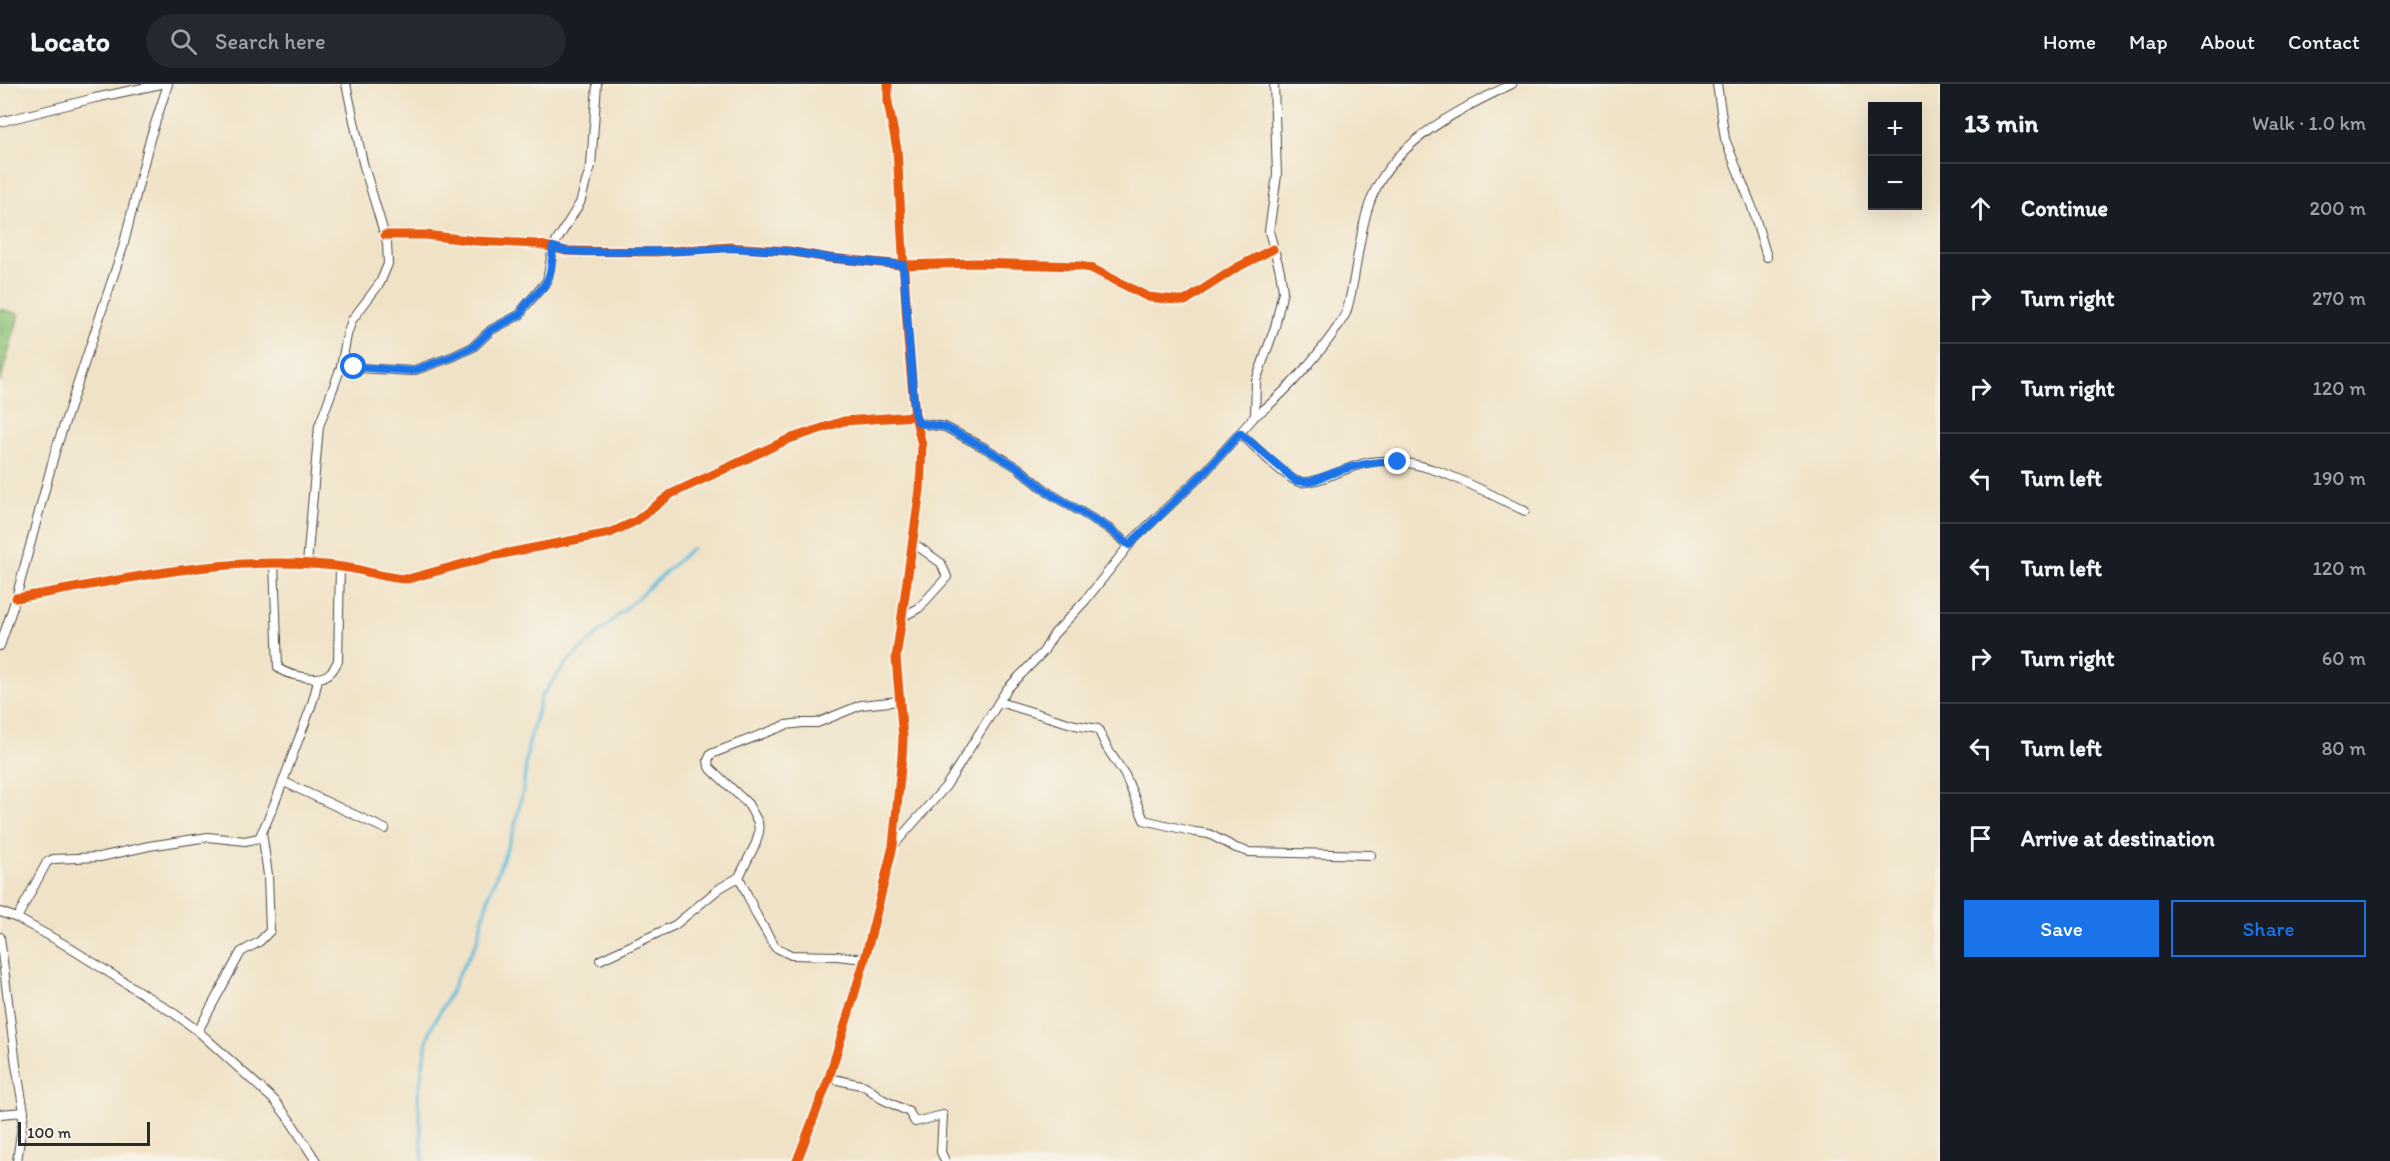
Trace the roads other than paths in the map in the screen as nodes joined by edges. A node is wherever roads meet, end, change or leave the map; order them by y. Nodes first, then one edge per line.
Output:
1 (161, 84) edge
2 (168, 84) edge
3 (346, 84) edge
4 (597, 84) edge
5 (888, 84) edge
6 (1274, 84) edge
7 (1512, 84) edge
8 (1717, 84) edge
9 (0, 122) edge
10 (385, 235) junction
11 (553, 247) junction
12 (1273, 249) junction
13 (1767, 257) dead end
14 (903, 265) junction
15 (341, 367) junction
16 (1255, 416) junction
17 (917, 419) junction
18 (1240, 433) junction
19 (1525, 511) dead end
20 (912, 542) junction
21 (1129, 545) junction
22 (274, 563) junction
23 (307, 564) junction
24 (340, 566) junction
25 (16, 598) junction
26 (902, 617) junction
27 (0, 646) edge
28 (318, 678) junction
29 (899, 701) junction
30 (999, 702) junction
31 (284, 782) junction
32 (385, 829) dead end
33 (262, 832) junction
34 (893, 846) junction
35 (1371, 855) dead end
36 (739, 877) junction
37 (0, 912) edge
38 (17, 918) junction
39 (0, 937) edge
40 (865, 959) junction
41 (600, 960) dead end
42 (198, 1031) junction
43 (829, 1078) junction
44 (24, 1113) junction
45 (0, 1114) edge
46 (17, 1161) edge
47 (316, 1161) edge
48 (797, 1161) edge
49 (945, 1161) edge

1 - 9 street
2 - 25 street
3 - 10 street
4 - 11 street
5 - 14 street
6 - 12 street
7 - 16 street
8 - 13 street
10 - 11 street
10 - 15 street
11 - 14 street
11 - 15 street
12 - 14 street
12 - 16 street
14 - 17 street
15 - 23 street
16 - 18 street
17 - 20 street
17 - 21 street
17 - 24 street
18 - 19 street
18 - 21 street
20 - 26 street
20 - 26 street
21 - 30 street
22 - 23 street
22 - 25 street
22 - 28 street
23 - 24 street
24 - 28 street
25 - 27 street
26 - 29 street
28 - 31 street
29 - 34 street
29 - 36 street
30 - 34 street
30 - 35 street
31 - 32 street
31 - 33 street
33 - 38 street
33 - 42 street
34 - 40 street
36 - 40 street
36 - 41 street
37 - 38 street
38 - 42 street
39 - 44 street
40 - 43 street
42 - 47 street
43 - 48 street
43 - 49 street
44 - 45 street
44 - 46 street

